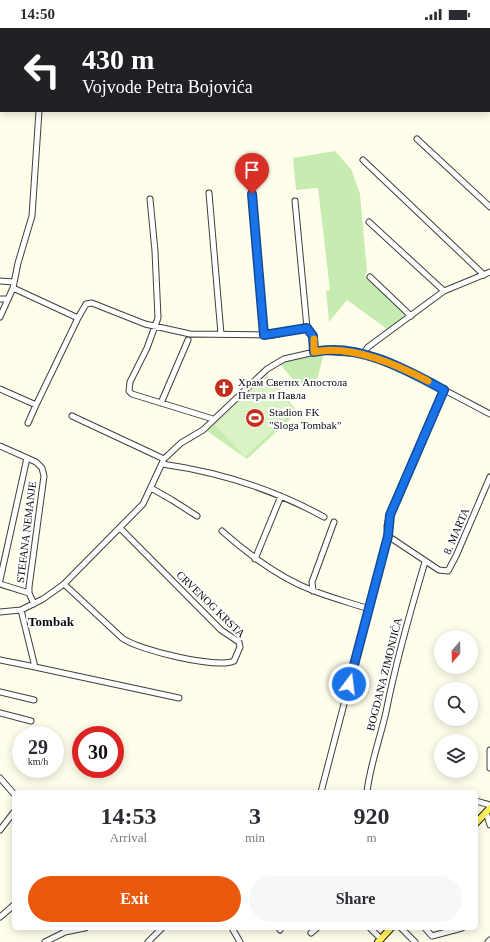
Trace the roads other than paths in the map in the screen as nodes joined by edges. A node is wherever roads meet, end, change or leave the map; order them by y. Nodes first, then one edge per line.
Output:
1 (39, 112) edge
2 (417, 139) dead end
3 (363, 160) dead end
4 (250, 172) dead end
5 (209, 193) dead end
6 (150, 199) dead end
7 (295, 201) dead end
8 (490, 207) edge
9 (369, 222) dead end
10 (490, 272) edge
11 (484, 275) junction
12 (370, 277) dead end
13 (0, 281) edge
14 (14, 282) junction
15 (13, 288) junction
16 (444, 291) junction
17 (0, 299) edge
18 (8, 299) junction
19 (411, 316) junction
20 (0, 317) edge
21 (78, 318) junction
22 (156, 326) junction
23 (307, 328) junction
24 (221, 334) junction
25 (264, 335) junction
26 (188, 340) dead end
27 (314, 352) junction
28 (363, 354) junction
29 (0, 389) edge
30 (444, 390) junction
31 (160, 403) junction
32 (36, 405) junction
33 (490, 414) edge
34 (72, 416) dead end
35 (213, 418) junction
36 (28, 423) dead end
37 (0, 446) edge
38 (28, 458) junction
39 (164, 459) junction
40 (162, 464) junction
41 (490, 477) edge
42 (151, 488) junction
43 (282, 496) junction
44 (197, 516) dead end
45 (324, 517) dead end
46 (334, 522) dead end
47 (120, 528) junction
48 (222, 531) dead end
49 (388, 536) junction
50 (255, 558) junction
51 (425, 562) junction
52 (0, 580) edge
53 (0, 584) edge
54 (64, 584) junction
55 (313, 591) junction
56 (29, 593) junction
57 (34, 604) junction
58 (369, 609) junction
59 (21, 610) junction
60 (0, 612) edge
61 (0, 660) edge
62 (34, 668) junction
63 (0, 692) edge
64 (179, 698) dead end
65 (34, 700) dead end
66 (0, 713) edge
67 (31, 722) dead end
68 (490, 750) edge
69 (490, 768) edge
70 (0, 778) edge
71 (322, 790) edge
72 (367, 790) edge
73 (12, 792) edge
74 (478, 802) edge
75 (489, 808) edge
76 (12, 814) edge
77 (478, 821) edge
78 (490, 825) edge
79 (0, 829) edge
80 (12, 907) edge
81 (0, 917) edge
82 (76, 930) edge
83 (160, 930) edge
84 (233, 930) edge
85 (315, 930) edge
86 (372, 930) edge
87 (389, 930) edge
88 (404, 930) edge
89 (427, 930) edge
90 (454, 930) edge
91 (311, 933) dead end
92 (380, 940) edge
93 (45, 942) edge
94 (148, 942) edge
95 (240, 942) edge
96 (415, 942) edge

1 - 14 street
2 - 8 street
3 - 11 street
4 - 25 street
5 - 24 street
6 - 22 street
7 - 23 street
9 - 16 street
10 - 11 street
11 - 16 street
12 - 19 street
13 - 14 street
14 - 15 street
15 - 18 street
15 - 21 street
16 - 19 street
17 - 18 street
18 - 20 street
19 - 28 street
21 - 22 street
21 - 32 street
22 - 24 street
22 - 31 street
23 - 25 street
23 - 27 street
24 - 25 street
26 - 31 street
27 - 28 street
27 - 35 street
28 - 30 street
29 - 32 street
30 - 33 street
30 - 49 street
31 - 35 street
32 - 36 street
34 - 39 street
35 - 39 street
37 - 38 street, STEFANA NEMANJE
38 - 52 street, STEFANA NEMANJE
38 - 56 street, STEFANA NEMANJE
39 - 40 street
40 - 42 street
40 - 43 street
41 - 51 street, 8. MARTA
42 - 44 street
42 - 47 street
43 - 45 street
43 - 50 street
46 - 55 street
47 - 54 street
47 - 54 street, CRVENOG KRSTA
48 - 50 street
49 - 51 street, 8. MARTA
49 - 58 street
50 - 55 street
51 - 72 street, BOGDANA ZIMONJIĆA
53 - 56 street, STEFANA NEMANJE
54 - 57 street
55 - 58 street
56 - 57 street, STEFANA NEMANJE
57 - 59 street
58 - 71 street
59 - 60 street
59 - 62 street
61 - 62 street
62 - 64 street
63 - 65 street
66 - 67 street
68 - 69 street
70 - 73 street
74 - 75 street
75 - 77 main road
75 - 78 street
76 - 79 street
80 - 81 street
82 - 93 street
83 - 94 street
84 - 95 street
85 - 91 street
86 - 92 street
87 - 92 main road
88 - 96 street
89 - 90 street

